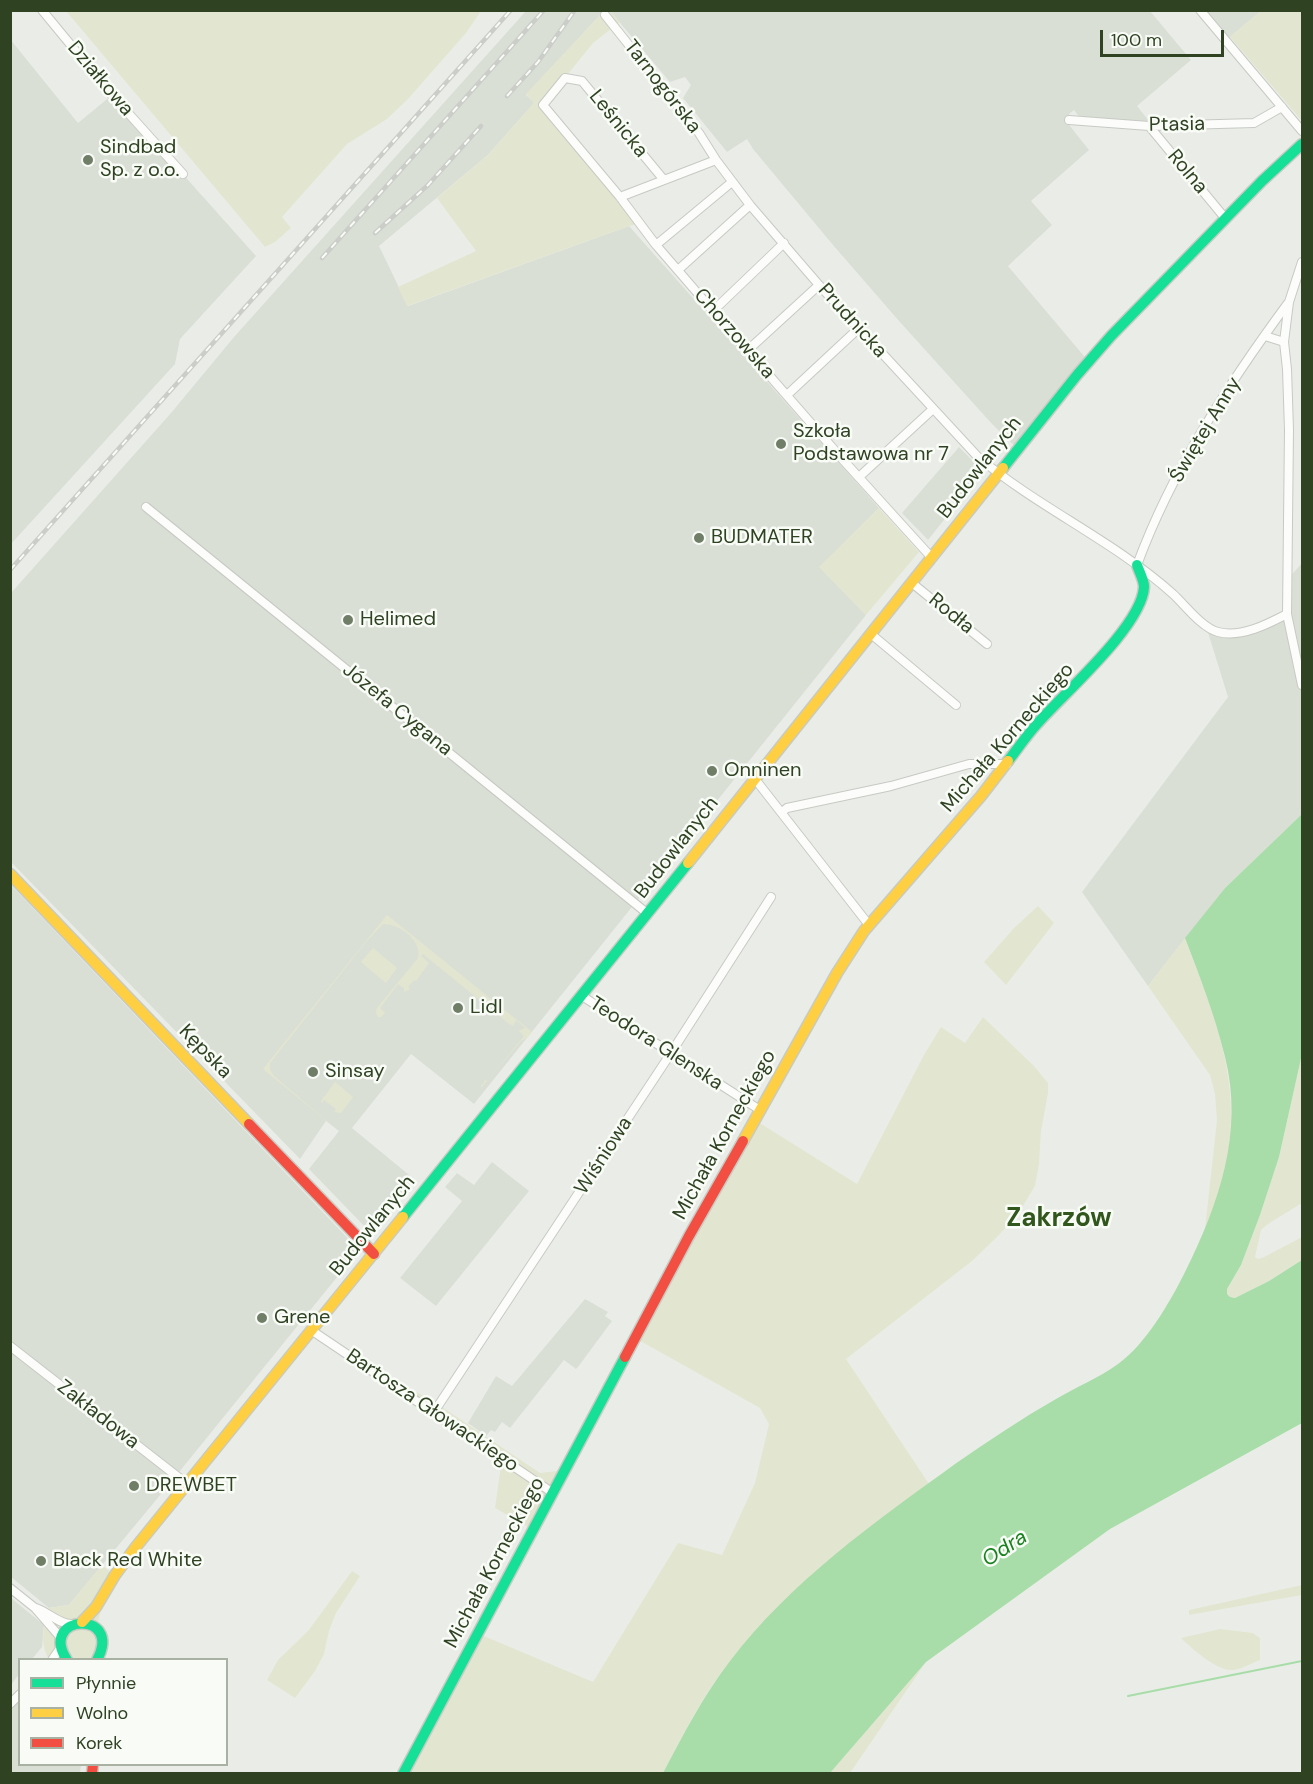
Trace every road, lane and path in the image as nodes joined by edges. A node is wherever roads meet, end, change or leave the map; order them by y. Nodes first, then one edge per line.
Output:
1 (42, 10) edge
2 (1200, 10) edge
3 (605, 15) dead end
4 (543, 105) joint
5 (1282, 107) junction
6 (1069, 120) dead end
7 (1149, 126) junction
8 (1302, 130) edge
9 (1302, 144) edge
10 (717, 160) junction
11 (183, 174) dead end
12 (664, 180) junction
13 (732, 182) junction
14 (620, 197) junction
15 (750, 205) junction
16 (1225, 218) junction
17 (784, 243) junction
18 (656, 245) junction
19 (1302, 262) edge
20 (678, 270) junction
21 (1300, 280) edge
22 (819, 285) junction
23 (1289, 302) junction
24 (712, 310) junction
25 (859, 328) junction
26 (1265, 336) junction
27 (1284, 342) junction
28 (748, 350) junction
29 (787, 395) junction
30 (933, 409) junction
31 (999, 473) junction
32 (860, 477) junction
33 (146, 507) dead end
34 (932, 558) junction
35 (1137, 565) junction
36 (912, 583) junction
37 (1287, 614) junction
38 (871, 634) junction
39 (987, 644) dead end
40 (1302, 685) edge
41 (956, 705) dead end
42 (1007, 764) junction
43 (755, 779) junction
44 (782, 812) junction
45 (10, 874) edge
46 (771, 897) dead end
47 (648, 914) junction
48 (869, 925) junction
49 (582, 996) junction
50 (671, 1053) junction
51 (760, 1110) junction
52 (374, 1254) junction
53 (311, 1330) junction
54 (10, 1346) edge
55 (434, 1413) junction
56 (187, 1484) junction
57 (553, 1493) junction
58 (10, 1588) edge
59 (104, 1595) junction
60 (35, 1608) junction
61 (77, 1623) junction
62 (99, 1631) junction
63 (61, 1642) junction
64 (53, 1658) edge
65 (66, 1658) edge
66 (98, 1658) edge
67 (403, 1773) edge

1 - 11 street, Działkowa
2 - 5 street
3 - 10 street, Tarnogórska
4 - 12 street, Leśnicka
4 - 14 street, Chorzowska
5 - 7 street, Ptasia
5 - 8 street
6 - 7 street, Ptasia
7 - 16 street, Rolna
9 - 16 main road, Budowlanych
10 - 12 street
10 - 13 street, Prudnicka
12 - 14 street
13 - 15 street, Prudnicka
13 - 18 street
14 - 18 street, Chorzowska
15 - 17 street, Prudnicka
15 - 20 street
16 - 31 main road, Budowlanych
17 - 22 street, Prudnicka
17 - 24 street
18 - 20 street, Chorzowska
19 - 21 street, Świętej Anny
20 - 24 street, Chorzowska
21 - 23 street, Świętej Anny
22 - 25 street, Prudnicka
22 - 28 street
23 - 26 street, Świętej Anny
23 - 27 street, Świętej Anny
24 - 28 street, Chorzowska
25 - 29 street
25 - 30 street, Prudnicka
26 - 27 street
26 - 35 street, Świętej Anny
27 - 37 street, Świętej Anny
28 - 29 street, Chorzowska
29 - 32 street, Chorzowska
30 - 31 street, Prudnicka
30 - 32 street
31 - 34 main road, Budowlanych
31 - 35 street, Prudnicka
32 - 34 street, Chorzowska
33 - 47 street, Józefa Cygana
34 - 36 main road, Budowlanych
35 - 37 street, Prudnicka
35 - 42 main road, Michała Korneckiego
36 - 38 main road, Budowlanych
36 - 39 street, Rodła
37 - 40 street, Świętej Anny
38 - 41 street
38 - 43 main road, Budowlanych
42 - 44 street
42 - 48 main road, Michała Korneckiego
43 - 44 street
43 - 47 main road, Budowlanych
44 - 48 street
45 - 52 main road, Kępska
46 - 50 street, Wiśniowa
47 - 49 main road, Budowlanych
48 - 51 main road, Michała Korneckiego
49 - 50 street, Teodora Glenska
49 - 52 main road, Budowlanych
50 - 51 street, Teodora Glenska
50 - 55 street, Wiśniowa
51 - 57 main road, Michała Korneckiego
52 - 53 main road, Budowlanych
53 - 55 street, Bartosza Głowackiego
53 - 56 main road, Budowlanych
54 - 56 street, Zakładowa
55 - 57 street, Bartosza Głowackiego
56 - 59 main road, Budowlanych
57 - 67 main road, Michała Korneckiego
58 - 60 street
59 - 61 main road, Budowlanych
59 - 62 main road, Budowlanych
60 - 61 street
60 - 63 street
61 - 62 main road
61 - 63 main road, Budowlanych
62 - 66 main road, Budowlanych
63 - 64 street
63 - 65 main road

